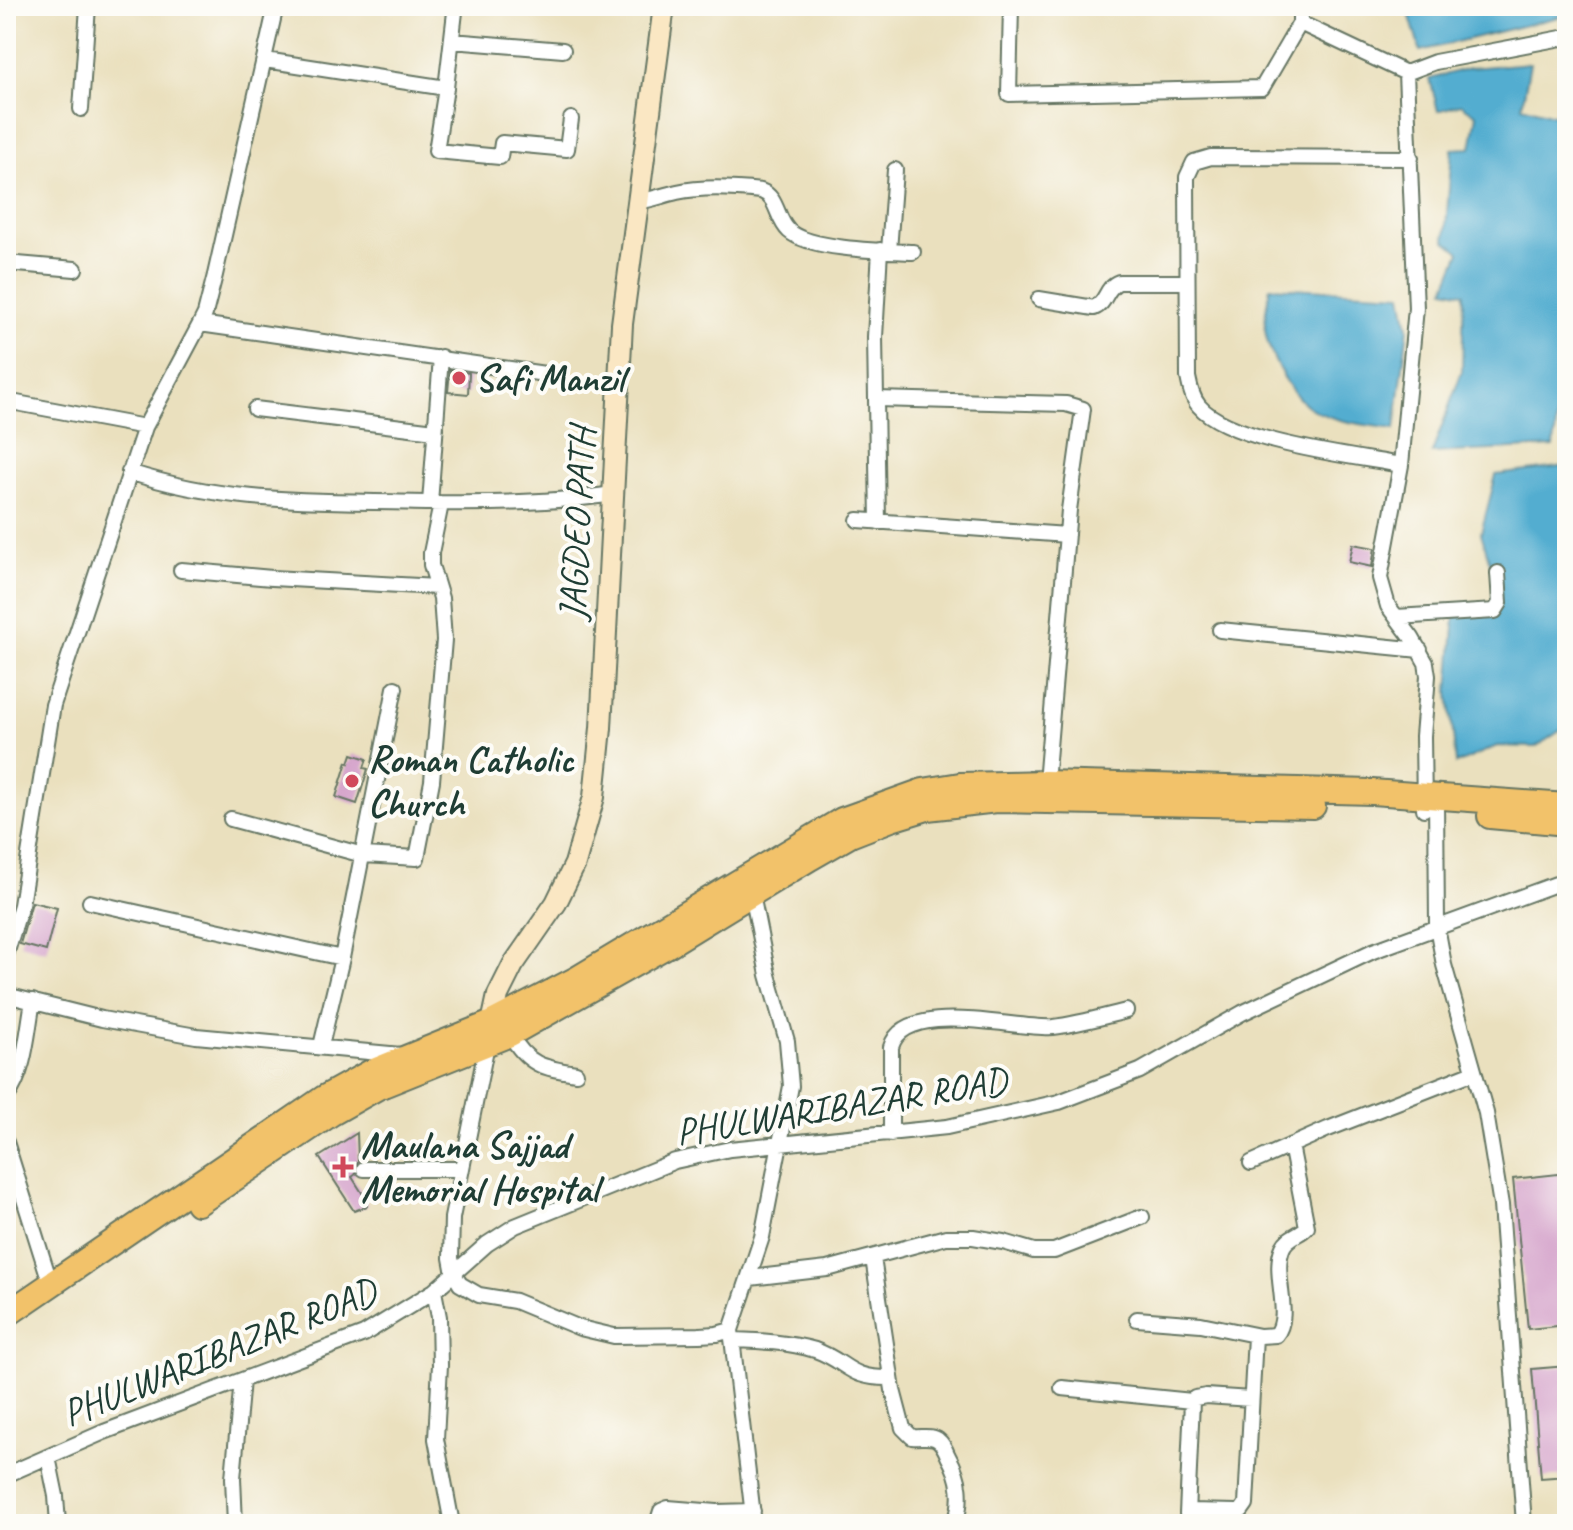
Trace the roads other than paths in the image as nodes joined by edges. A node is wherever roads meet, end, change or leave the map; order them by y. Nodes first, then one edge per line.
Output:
1 (88, 6) edge
2 (276, 6) edge
3 (664, 6) edge
4 (1011, 6) edge
5 (1300, 6) edge
6 (455, 12) dead end
7 (1300, 23) junction
8 (1567, 37) edge
9 (452, 41) junction
10 (563, 50) dead end
11 (265, 60) junction
12 (1406, 73) junction
13 (446, 88) junction
14 (81, 109) dead end
15 (571, 119) dead end
16 (1411, 158) junction
17 (895, 170) dead end
18 (639, 201) junction
19 (885, 251) junction
20 (913, 252) dead end
21 (6, 263) edge
22 (75, 269) dead end
23 (1187, 282) junction
24 (1039, 299) dead end
25 (200, 324) junction
26 (441, 357) junction
27 (545, 374) dead end
28 (877, 399) junction
29 (6, 401) edge
30 (255, 409) dead end
31 (145, 427) junction
32 (435, 431) junction
33 (1401, 465) junction
34 (129, 472) junction
35 (613, 494) junction
36 (436, 503) junction
37 (858, 520) dead end
38 (878, 522) junction
39 (1067, 535) junction
40 (181, 570) dead end
41 (1498, 573) dead end
42 (437, 587) junction
43 (1396, 617) junction
44 (1220, 630) dead end
45 (1420, 650) junction
46 (395, 688) dead end
47 (1046, 783) junction
48 (1259, 797) junction
49 (1430, 802) junction
50 (1567, 806) edge
51 (231, 819) dead end
52 (1567, 823) edge
53 (363, 855) junction
54 (1567, 880) edge
55 (752, 894) junction
56 (90, 902) dead end
57 (702, 915) junction
58 (1437, 926) junction
59 (6, 955) edge
60 (342, 958) junction
61 (6, 995) edge
62 (33, 1001) junction
63 (1126, 1011) dead end
64 (496, 1034) junction
65 (321, 1046) junction
66 (410, 1056) junction
67 (1474, 1072) junction
68 (576, 1073) dead end
69 (6, 1098) edge
70 (291, 1130) junction
71 (891, 1134) junction
72 (6, 1142) edge
73 (778, 1144) junction
74 (1291, 1145) junction
75 (1251, 1163) dead end
76 (364, 1169) dead end
77 (461, 1169) junction
78 (1142, 1217) dead end
79 (873, 1258) junction
80 (454, 1274) junction
81 (750, 1278) junction
82 (51, 1285) junction
83 (434, 1291) junction
84 (6, 1315) edge
85 (1137, 1319) dead end
86 (6, 1333) edge
87 (732, 1335) junction
88 (1255, 1336) junction
89 (891, 1378) junction
90 (242, 1380) junction
91 (1062, 1388) dead end
92 (1251, 1399) junction
93 (1192, 1401) junction
94 (48, 1457) junction
95 (6, 1475) edge
96 (754, 1518) edge
97 (1186, 1519) edge
98 (58, 1524) edge
99 (235, 1524) edge
100 (452, 1524) edge
101 (657, 1524) edge
102 (955, 1524) edge
103 (1524, 1524) edge

1 - 14 street
2 - 11 street
3 - 18 main road, JAGDEO PATH
4 - 7 street
5 - 7 street
6 - 9 street
7 - 12 street
8 - 12 street
9 - 10 street
9 - 13 street
11 - 13 street
11 - 25 street
12 - 16 street
13 - 15 street
16 - 23 street
16 - 33 street
17 - 19 street
18 - 19 street
18 - 35 main road, JAGDEO PATH
19 - 20 street
19 - 28 street
21 - 22 street
23 - 24 street
23 - 33 street
25 - 26 street
25 - 31 street
26 - 27 street
26 - 32 street
28 - 38 street
28 - 39 street
29 - 31 street
30 - 32 street
31 - 34 street
32 - 36 street
33 - 43 street
34 - 36 street
34 - 59 street
35 - 36 street
35 - 64 main road, JAGDEO PATH
36 - 42 street
37 - 38 street
38 - 39 street
39 - 47 street
40 - 42 street
41 - 43 street
42 - 53 street
43 - 45 street
44 - 45 street
45 - 49 street
46 - 53 street
47 - 48 highway
47 - 57 highway
48 - 49 highway
48 - 55 highway
49 - 50 highway
49 - 52 highway
49 - 58 street
51 - 53 street
53 - 60 street
54 - 58 street, PHULWARIBAZAR ROAD
55 - 57 highway
55 - 73 street
56 - 60 street
57 - 64 highway
58 - 67 street
58 - 71 street, PHULWARIBAZAR ROAD
60 - 65 street
61 - 62 street
62 - 65 street
62 - 69 street
63 - 71 street
64 - 66 highway
64 - 68 street
64 - 70 highway
64 - 77 street
65 - 66 street
66 - 70 highway
67 - 74 street
67 - 103 street
70 - 82 highway
70 - 86 highway
71 - 73 street, PHULWARIBAZAR ROAD
72 - 82 street
73 - 80 street, PHULWARIBAZAR ROAD
73 - 81 street
74 - 75 street
74 - 88 street
76 - 77 street
77 - 80 street
78 - 79 street
79 - 81 street
79 - 89 street
80 - 83 street, PHULWARIBAZAR ROAD
80 - 87 street
81 - 87 street
82 - 84 highway
83 - 90 street, PHULWARIBAZAR ROAD
83 - 100 street
85 - 88 street
87 - 89 street
87 - 96 street
88 - 92 street
89 - 102 street
90 - 94 street, PHULWARIBAZAR ROAD
90 - 99 street
91 - 93 street
92 - 93 street
92 - 97 street
93 - 97 street
94 - 95 street, PHULWARIBAZAR ROAD
94 - 98 street
96 - 101 street

